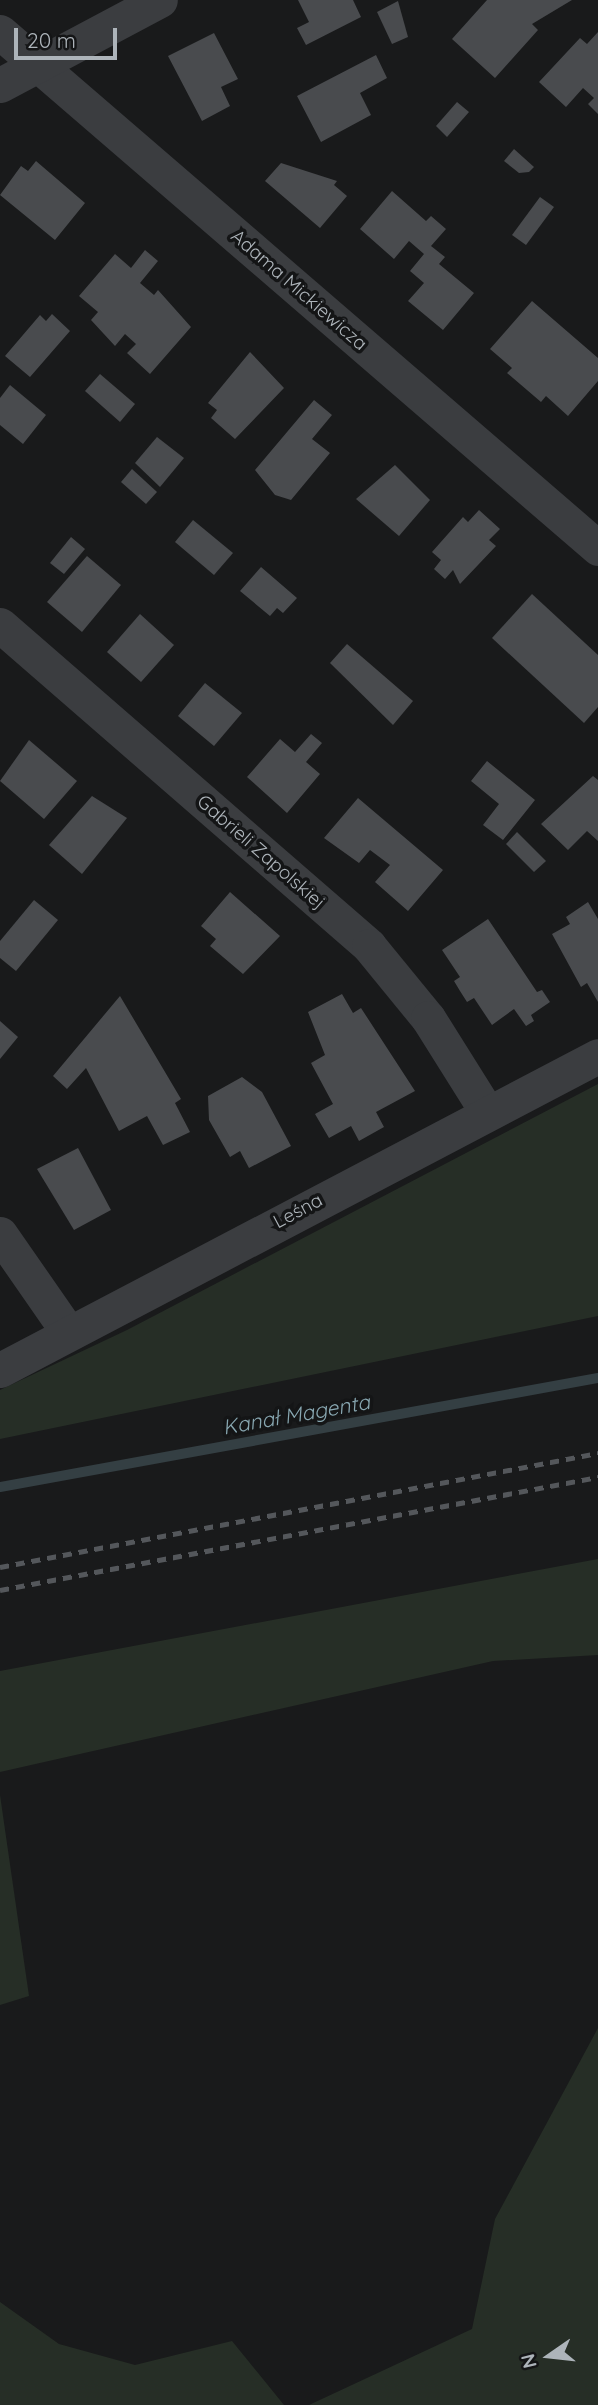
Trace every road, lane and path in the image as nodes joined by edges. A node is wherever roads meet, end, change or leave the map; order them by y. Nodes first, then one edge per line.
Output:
1 (160, 0) edge
2 (0, 32) edge
3 (36, 64) junction
4 (0, 85) edge
5 (598, 548) edge
6 (0, 625) edge
7 (598, 1056) edge
8 (487, 1112) junction
9 (0, 1234) edge
10 (68, 1332) junction
11 (0, 1370) edge

1 - 3 street
2 - 3 street, Adama Mickiewicza
3 - 4 street
3 - 5 street, Adama Mickiewicza
6 - 8 street, Gabrieli Zapolskiej
7 - 8 street, Leśna
8 - 10 street, Leśna
9 - 10 street
10 - 11 street, Leśna

